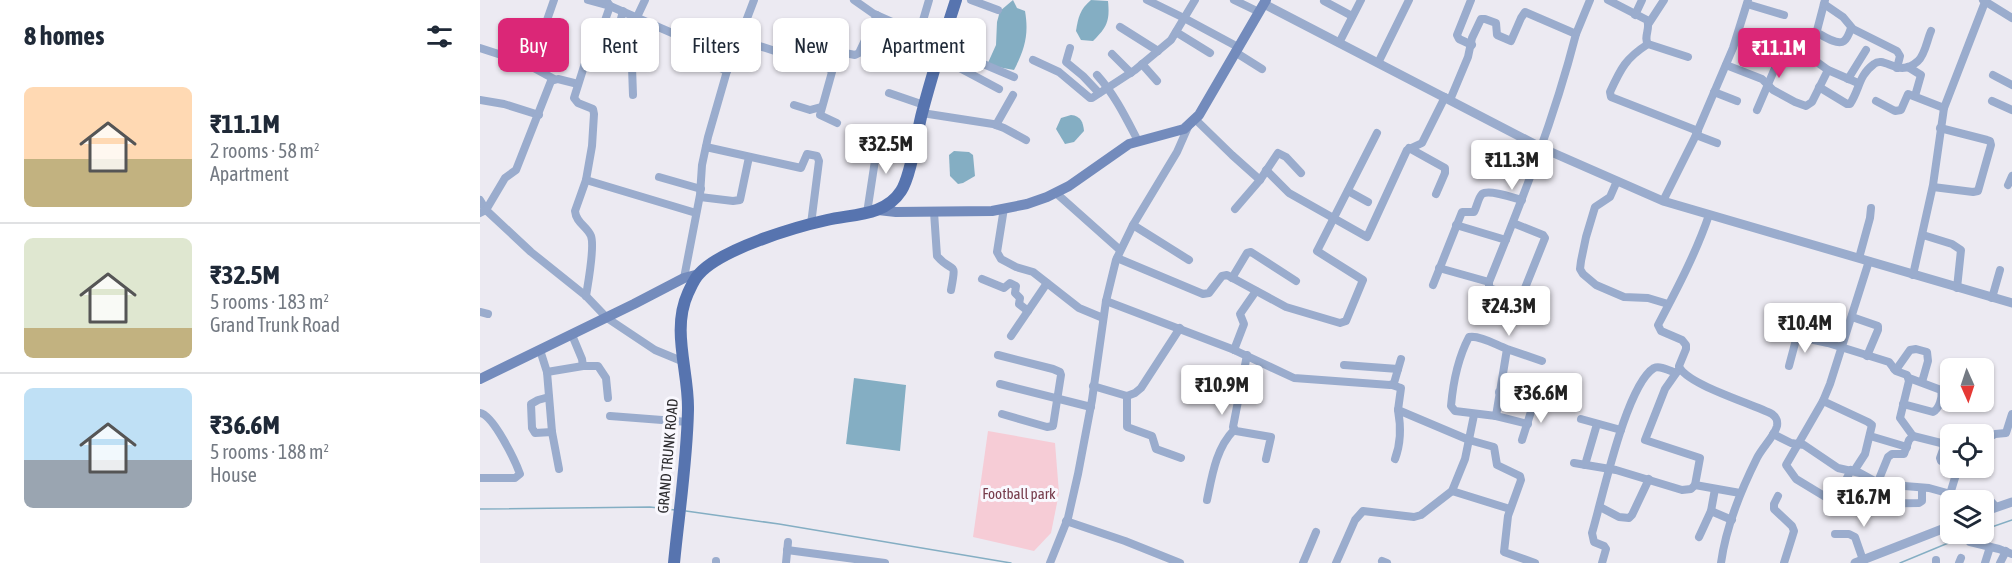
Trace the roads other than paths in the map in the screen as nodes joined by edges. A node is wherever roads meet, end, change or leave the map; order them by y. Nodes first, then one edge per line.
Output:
1 (554, 0) edge
2 (588, 0) edge
3 (645, 0) edge
4 (754, 0) edge
5 (854, 0) edge
6 (929, 0) edge
7 (956, 0) edge
8 (971, 0) edge
9 (1147, 0) edge
10 (1195, 0) edge
11 (1234, 0) edge
12 (1361, 0) edge
13 (1409, 0) edge
14 (1471, 0) edge
15 (1590, 0) edge
16 (1608, 0) edge
17 (1641, 0) edge
18 (1664, 0) edge
19 (1324, 1) edge
20 (1984, 1) edge
21 (1748, 2) edge
22 (1824, 2) edge
23 (608, 3) edge
24 (1263, 5) edge
25 (998, 10) dead end
26 (623, 11) junction
27 (877, 15) junction
28 (1635, 15) junction
29 (1784, 15) dead end
30 (2011, 15) edge
31 (1352, 16) junction
32 (637, 17) junction
33 (548, 18) edge
34 (747, 18) edge
35 (884, 18) edge
36 (924, 18) edge
37 (950, 18) edge
38 (1184, 18) junction
39 (1649, 23) junction
40 (1120, 27) dead end
41 (1851, 28) junction
42 (1931, 31) dead end
43 (671, 32) edge
44 (1176, 32) junction
45 (1816, 32) junction
46 (1576, 34) junction
47 (1339, 43) junction
48 (1648, 44) junction
49 (1472, 45) junction
50 (480, 48) edge
51 (1070, 48) dead end
52 (1237, 50) junction
53 (1866, 50) dead end
54 (1158, 51) junction
55 (1210, 52) dead end
56 (498, 53) edge
57 (849, 54) edge
58 (1112, 54) dead end
59 (1781, 54) dead end
60 (1688, 57) dead end
61 (1034, 60) dead end
62 (1378, 63) junction
63 (1142, 64) junction
64 (1726, 65) junction
65 (986, 67) edge
66 (1908, 67) junction
67 (1897, 68) junction
68 (1262, 69) dead end
69 (1828, 70) junction
70 (542, 72) edge
71 (727, 72) edge
72 (832, 72) edge
73 (934, 72) edge
74 (973, 72) edge
75 (1131, 73) junction
76 (1097, 75) dead end
77 (1993, 75) dead end
78 (1014, 77) dead end
79 (554, 79) junction
80 (1848, 79) junction
81 (1157, 81) dead end
82 (1858, 83) junction
83 (578, 84) junction
84 (1767, 84) junction
85 (2012, 85) edge
86 (1108, 87) junction
87 (1819, 87) junction
88 (999, 89) dead end
89 (1714, 92) junction
90 (889, 93) dead end
91 (1099, 93) junction
92 (633, 95) dead end
93 (1014, 95) dead end
94 (1915, 96) junction
95 (1447, 99) junction
96 (480, 100) edge
97 (1737, 101) dead end
98 (1876, 101) dead end
99 (1992, 101) dead end
100 (794, 105) dead end
101 (821, 107) junction
102 (1944, 108) junction
103 (923, 109) junction
104 (1757, 110) dead end
105 (2012, 110) edge
106 (539, 115) junction
107 (1193, 121) junction
108 (837, 123) dead end
109 (996, 125) junction
110 (1940, 128) junction
111 (1377, 133) dead end
112 (1697, 133) junction
113 (879, 134) dead end
114 (1026, 140) dead end
115 (1138, 141) junction
116 (1717, 144) dead end
117 (706, 147) junction
118 (1409, 148) junction
119 (1542, 148) junction
120 (749, 157) junction
121 (1266, 170) junction
122 (1301, 173) dead end
123 (2012, 176) edge
124 (659, 177) dead end
125 (585, 180) junction
126 (1260, 180) junction
127 (1617, 181) junction
128 (2008, 185) dead end
129 (1933, 187) junction
130 (1348, 190) junction
131 (700, 193) junction
132 (1056, 193) junction
133 (1436, 195) dead end
134 (480, 200) edge
135 (1522, 200) junction
136 (1663, 201) junction
137 (1368, 202) dead end
138 (1004, 208) junction
139 (1871, 208) dead end
140 (1234, 209) dead end
141 (872, 211) junction
142 (483, 212) edge
143 (934, 212) junction
144 (696, 213) junction
145 (1710, 215) junction
146 (1333, 219) junction
147 (1513, 223) junction
148 (811, 224) junction
149 (1133, 225) junction
150 (1456, 225) junction
151 (1923, 234) junction
152 (1506, 240) junction
153 (1118, 254) junction
154 (1859, 258) junction
155 (1189, 260) dead end
156 (1869, 261) junction
157 (1439, 268) junction
158 (2000, 270) dead end
159 (699, 274) junction
160 (1913, 275) junction
161 (684, 278) junction
162 (1232, 278) junction
163 (982, 279) dead end
164 (1296, 281) dead end
165 (1489, 282) junction
166 (1047, 283) junction
167 (1433, 285) dead end
168 (1957, 288) junction
169 (951, 290) dead end
170 (1256, 291) junction
171 (586, 296) junction
172 (1992, 298) junction
173 (1106, 301) junction
174 (2012, 303) edge
175 (1668, 304) junction
176 (1028, 311) junction
177 (1852, 317) junction
178 (607, 318) junction
179 (1103, 318) junction
180 (1180, 328) junction
181 (1781, 333) dead end
182 (572, 335) junction
183 (1011, 336) dead end
184 (1797, 336) junction
185 (1507, 349) junction
186 (1842, 349) junction
187 (540, 350) junction
188 (1234, 350) junction
189 (998, 355) dead end
190 (1247, 356) junction
191 (1867, 356) junction
192 (1401, 359) dead end
193 (1542, 361) dead end
194 (684, 363) junction
195 (1344, 365) dead end
196 (583, 366) junction
197 (1789, 366) dead end
198 (1398, 369) junction
199 (1894, 369) junction
200 (1678, 371) junction
201 (546, 372) junction
202 (1909, 378) junction
203 (480, 379) edge
204 (1922, 382) junction
205 (1000, 384) dead end
206 (1392, 385) junction
207 (1093, 386) junction
208 (1499, 392) junction
209 (1127, 396) junction
210 (549, 397) junction
211 (608, 398) dead end
212 (1059, 398) junction
213 (1535, 399) junction
214 (1822, 401) junction
215 (1554, 402) dead end
216 (1903, 404) junction
217 (1091, 407) junction
218 (1398, 410) junction
219 (480, 413) edge
220 (1002, 414) dead end
221 (2012, 414) edge
222 (1474, 415) junction
223 (610, 416) dead end
224 (1496, 416) junction
225 (1581, 419) dead end
226 (688, 422) junction
227 (1528, 424) junction
228 (1597, 424) junction
229 (1234, 430) junction
230 (1621, 430) junction
231 (552, 432) junction
232 (1773, 434) junction
233 (1994, 435) edge
234 (1870, 436) junction
235 (1912, 436) junction
236 (1469, 440) junction
237 (1522, 440) dead end
238 (1940, 443) edge
239 (1799, 444) junction
240 (1907, 447) junction
241 (1181, 458) dead end
242 (1266, 459) dead end
243 (1395, 459) dead end
244 (1574, 464) dead end
245 (1586, 465) junction
246 (559, 469) dead end
247 (1610, 469) junction
248 (1853, 471) junction
249 (480, 478) edge
250 (1649, 479) junction
251 (1877, 483) junction
252 (1695, 485) junction
253 (1922, 488) junction
254 (1715, 489) junction
255 (1452, 491) junction
256 (1740, 493) junction
257 (1940, 494) edge
258 (1778, 496) dead end
259 (1207, 500) dead end
260 (2012, 502) edge
261 (1994, 503) edge
262 (1857, 504) dead end
263 (1868, 504) junction
264 (1600, 507) junction
265 (1996, 507) joint
266 (1510, 509) junction
267 (1711, 511) junction
268 (1864, 516) dead end
269 (1732, 520) junction
270 (1066, 521) junction
271 (1940, 530) edge
272 (1316, 532) dead end
273 (1835, 534) dead end
274 (1699, 537) dead end
275 (1978, 544) edge
276 (1990, 547) junction
277 (1504, 553) junction
278 (2009, 553) edge
279 (1859, 561) edge
280 (674, 563) edge
281 (786, 563) edge
282 (885, 563) edge
283 (1050, 563) edge
284 (1180, 563) edge
285 (1303, 563) edge
286 (1336, 563) edge
287 (1500, 563) edge
288 (1535, 563) edge
289 (1602, 563) edge
290 (1721, 563) edge
291 (1784, 563) edge
292 (1986, 563) edge
293 (2000, 563) edge

1 - 33 street
2 - 23 street
3 - 32 street
4 - 34 street
5 - 27 street
6 - 36 street
7 - 37 main road, GRAND TRUNK ROAD
8 - 25 street
9 - 38 street
10 - 38 street
11 - 24 street
12 - 31 street
13 - 62 street
14 - 49 street
15 - 46 street
16 - 28 street
17 - 28 street
18 - 39 street
19 - 31 street
20 - 30 street
20 - 102 street
21 - 29 street
21 - 64 street
22 - 41 street
22 - 45 street
23 - 26 street
23 - 83 street
24 - 47 street
24 - 52 main road
26 - 32 street
26 - 92 street
27 - 35 street
27 - 57 street
28 - 39 street
31 - 47 street
32 - 43 street
38 - 44 street
38 - 52 street
39 - 48 street
40 - 54 street
41 - 45 street
41 - 67 street
42 - 66 street
44 - 54 street
44 - 55 street
45 - 69 street
46 - 49 street
46 - 119 street
47 - 62 street
48 - 60 street
48 - 112 street
49 - 95 street
50 - 56 street
51 - 91 street
52 - 68 street
52 - 107 main road
53 - 80 street
54 - 63 street
58 - 75 street
59 - 84 street
61 - 91 street
62 - 95 street
63 - 75 street
63 - 81 street
64 - 84 street
64 - 89 street
65 - 78 street
66 - 67 street
66 - 94 street
67 - 82 street
69 - 80 street
69 - 87 street
70 - 79 street
71 - 117 street
72 - 101 street
73 - 103 main road, GRAND TRUNK ROAD
74 - 88 street
75 - 86 street
76 - 86 street
77 - 85 street
79 - 83 street
79 - 106 street
80 - 82 street
82 - 87 street
83 - 125 street
84 - 87 street
84 - 104 street
86 - 91 street
86 - 115 street
89 - 97 street
89 - 112 street
90 - 103 street
93 - 109 street
94 - 98 street
94 - 102 street
95 - 118 street
95 - 119 street
96 - 106 street
99 - 105 street
100 - 101 street
101 - 108 street
102 - 110 street
103 - 109 street
103 - 141 main road, GRAND TRUNK ROAD
106 - 142 street
107 - 115 main road
107 - 126 street
107 - 149 street
109 - 114 street
110 - 129 street
110 - 129 street
111 - 130 street
112 - 116 street
112 - 136 street
113 - 141 street
115 - 132 main road
117 - 120 street
117 - 131 street
118 - 133 street
118 - 146 street
119 - 127 street
119 - 135 street
120 - 131 street
120 - 148 street
121 - 122 street
121 - 126 street
121 - 146 street
123 - 128 street
124 - 131 street
125 - 144 street
125 - 171 street
126 - 140 street
127 - 136 street
127 - 175 street
129 - 151 street
130 - 137 street
130 - 146 street
131 - 144 street
132 - 138 main road
132 - 153 street
134 - 142 street
135 - 147 street
135 - 150 street
136 - 145 street
138 - 143 main road
138 - 166 street
139 - 154 street
141 - 143 main road
141 - 148 main road, GRAND TRUNK ROAD
142 - 171 street
143 - 169 street
144 - 161 street
145 - 154 street
145 - 175 street
146 - 170 street
147 - 152 street
147 - 165 street
148 - 159 main road, GRAND TRUNK ROAD
149 - 153 street
149 - 155 street
150 - 152 street
150 - 157 street
151 - 160 street
151 - 168 street
152 - 165 street
153 - 162 street
153 - 173 street
154 - 156 street
156 - 160 street
156 - 177 street
157 - 165 street
157 - 167 street
158 - 172 street
159 - 161 main road
159 - 194 main road, GRAND TRUNK ROAD
160 - 168 street
161 - 178 main road
162 - 164 street
162 - 170 street
163 - 176 street
166 - 176 street
166 - 179 street
168 - 172 street
170 - 188 street
171 - 178 street
172 - 174 street
173 - 179 street
173 - 180 street
175 - 200 street
176 - 183 street
177 - 186 street
177 - 191 street
178 - 182 main road
178 - 194 street
179 - 207 street
180 - 188 street
180 - 209 street
181 - 184 street
182 - 187 main road
182 - 196 street
184 - 186 street
184 - 197 street
185 - 193 street
185 - 208 street
185 - 222 street
186 - 191 street
186 - 214 street
187 - 201 street
187 - 203 main road
188 - 190 street
189 - 212 street
190 - 206 street
190 - 229 street
191 - 199 street
192 - 198 street
194 - 226 main road, GRAND TRUNK ROAD
195 - 198 street
196 - 201 street
196 - 211 street
198 - 206 street
199 - 202 street
199 - 204 street
200 - 230 street
200 - 232 street
200 - 252 street
201 - 210 street
202 - 204 street
202 - 216 street
204 - 216 street
205 - 212 street
206 - 218 street
207 - 209 street
207 - 217 street
208 - 213 street
208 - 224 street
209 - 241 street
210 - 231 street
210 - 231 street
212 - 217 street
212 - 220 street
213 - 215 street
213 - 227 street
214 - 234 street
214 - 239 street
216 - 235 street
217 - 270 street
218 - 236 street
218 - 243 street
219 - 249 street
221 - 233 street
222 - 224 street
222 - 236 street
223 - 226 street
224 - 227 street
225 - 228 street
226 - 280 main road, GRAND TRUNK ROAD
227 - 237 street
228 - 230 street
228 - 245 street
229 - 242 street
229 - 259 street
230 - 247 street
231 - 246 street
232 - 239 street
232 - 256 street
234 - 240 street
234 - 248 street
235 - 238 street
235 - 240 street
236 - 255 street
236 - 266 street
239 - 248 street
239 - 248 street
240 - 251 street
244 - 245 street
245 - 247 street
247 - 250 street
247 - 264 street
248 - 251 street
250 - 252 street
250 - 264 street
251 - 253 street
251 - 263 street
252 - 254 street
253 - 257 street
253 - 263 street
254 - 256 street
254 - 267 street
255 - 266 street
255 - 286 street
256 - 269 street
258 - 291 street
260 - 265 street
261 - 265 street
262 - 263 street
263 - 268 street
264 - 289 street
266 - 277 street
267 - 269 street
267 - 274 street
269 - 290 street
270 - 283 street
270 - 284 street
271 - 279 street
272 - 285 street
273 - 279 street
275 - 276 street
276 - 278 street
276 - 292 street
277 - 287 street
277 - 288 street
278 - 293 street
281 - 282 street

